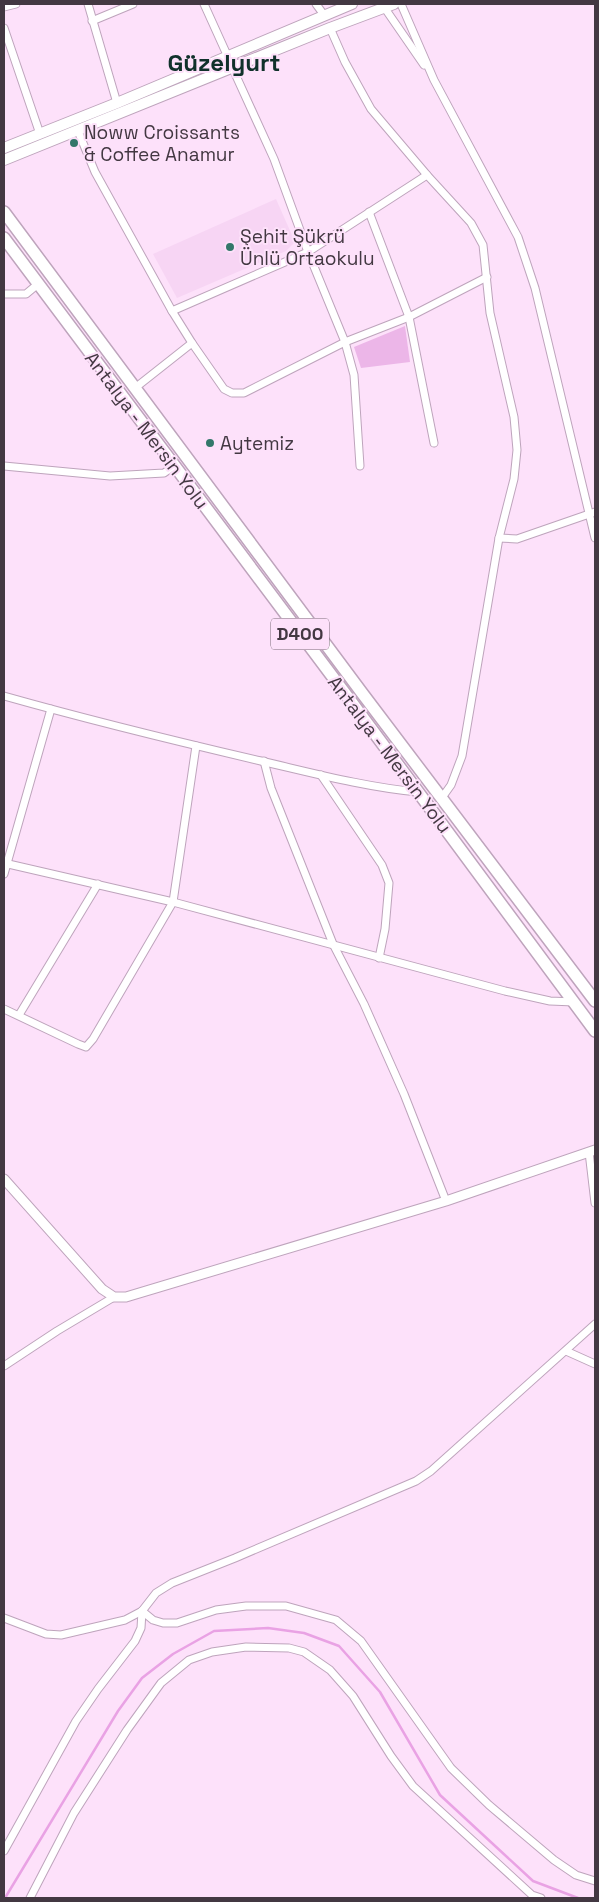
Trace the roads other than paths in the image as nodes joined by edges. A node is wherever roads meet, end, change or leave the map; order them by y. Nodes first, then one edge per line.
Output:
1 (16, 4) edge
2 (88, 4) edge
3 (133, 4) edge
4 (204, 4) edge
5 (316, 4) edge
6 (352, 4) edge
7 (401, 4) edge
8 (387, 5) edge
9 (337, 6) edge
10 (4, 7) edge
11 (324, 15) junction
12 (92, 21) junction
13 (4, 28) edge
14 (330, 28) junction
15 (228, 56) junction
16 (232, 67) junction
17 (434, 80) junction
18 (119, 108) junction
19 (78, 130) junction
20 (40, 134) junction
21 (43, 144) junction
22 (4, 148) edge
23 (4, 160) edge
24 (427, 175) junction
25 (4, 212) edge
26 (368, 212) junction
27 (4, 238) edge
28 (308, 252) junction
29 (487, 277) junction
30 (38, 284) junction
31 (4, 294) edge
32 (172, 311) junction
33 (409, 317) junction
34 (344, 342) junction
35 (192, 343) junction
36 (135, 388) junction
37 (434, 443) dead end
38 (4, 466) edge
39 (174, 466) junction
40 (360, 466) dead end
41 (592, 512) edge
42 (499, 538) junction
43 (595, 538) edge
44 (4, 696) edge
45 (51, 709) junction
46 (196, 746) junction
47 (264, 762) junction
48 (321, 775) junction
49 (418, 792) junction
50 (442, 798) junction
51 (6, 863) edge
52 (4, 874) edge
53 (98, 884) junction
54 (173, 902) junction
55 (333, 944) junction
56 (379, 958) junction
57 (595, 1001) edge
58 (574, 1002) junction
59 (4, 1009) edge
60 (19, 1016) junction
61 (595, 1032) edge
62 (592, 1151) edge
63 (4, 1178) edge
64 (446, 1200) junction
65 (595, 1203) edge
66 (114, 1297) junction
67 (595, 1324) edge
68 (566, 1350) junction
69 (595, 1364) edge
70 (4, 1366) edge
71 (142, 1611) junction
72 (4, 1618) edge
73 (4, 1851) edge
74 (595, 1881) edge
75 (30, 1898) edge
76 (541, 1898) edge

1 - 10 street
2 - 12 street
3 - 12 street
4 - 15 street
5 - 11 street
6 - 9 main road
7 - 17 street
8 - 14 main road
8 - 17 street
9 - 11 main road
11 - 14 main road
11 - 15 main road
12 - 18 street
13 - 20 street
14 - 16 main road
14 - 24 street
15 - 16 main road
15 - 18 main road
16 - 18 main road
16 - 28 street
17 - 41 street
18 - 19 main road
18 - 20 main road
19 - 21 main road
19 - 32 street
20 - 21 main road
20 - 22 main road
21 - 23 main road
24 - 26 street
24 - 29 street
25 - 36 highway, Antalya - Mersin Yolu / D400
26 - 28 street
26 - 33 street
27 - 30 highway, Antalya - Mersin Yolu / D400
28 - 32 street
28 - 34 street
29 - 33 street
29 - 42 street
30 - 31 street
30 - 39 highway, Antalya - Mersin Yolu / D400
32 - 35 street
33 - 34 street
33 - 37 street
34 - 35 street
34 - 40 street
35 - 36 street
36 - 50 highway, Antalya - Mersin Yolu / D400
38 - 39 street
39 - 49 highway, Antalya - Mersin Yolu / D400
41 - 42 street
41 - 43 street
42 - 50 street
44 - 45 street
45 - 46 street
45 - 51 street
46 - 47 street
46 - 54 street
47 - 48 street
47 - 55 street
48 - 49 street
48 - 56 street
49 - 58 highway, Antalya - Mersin Yolu / D400
50 - 57 highway, Antalya - Mersin Yolu / D400
51 - 52 street
51 - 53 street
53 - 54 street
53 - 60 street
54 - 55 street
54 - 60 street
55 - 56 street
55 - 64 street
56 - 58 street
58 - 61 highway, Antalya - Mersin Yolu / D400
59 - 60 street
62 - 64 street
62 - 65 street
63 - 66 street
64 - 66 street
66 - 70 street
67 - 68 street
68 - 69 street
68 - 71 street
71 - 72 street
71 - 73 street
71 - 74 street
75 - 76 street

